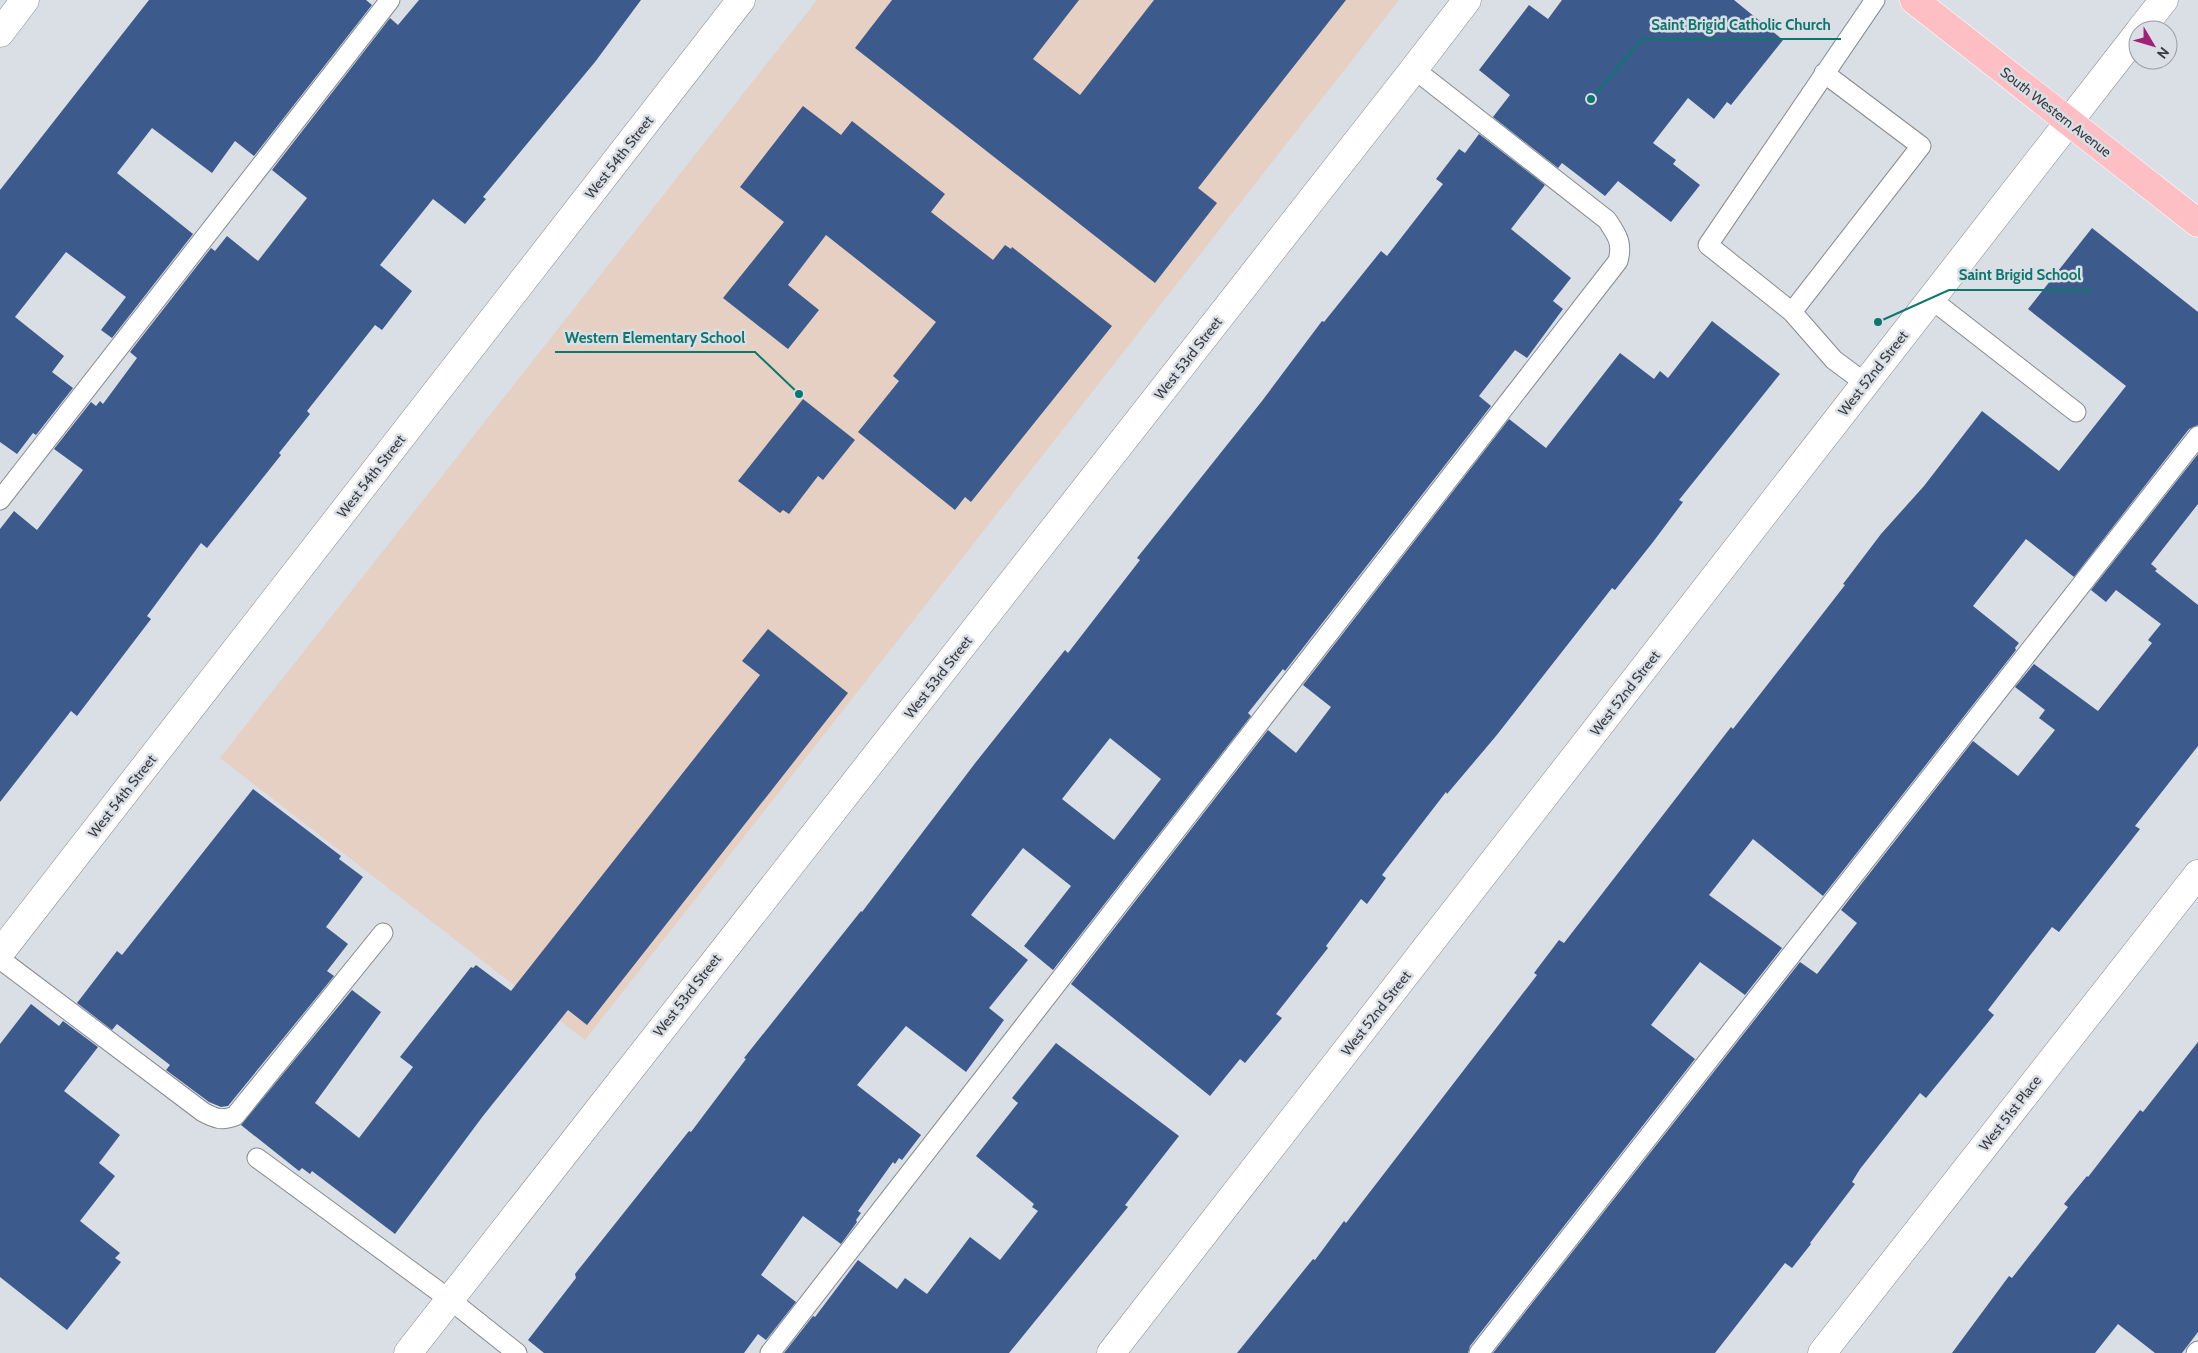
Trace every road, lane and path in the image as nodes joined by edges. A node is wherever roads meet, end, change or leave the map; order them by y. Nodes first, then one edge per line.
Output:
1 (26, 0) edge
2 (390, 0) edge
3 (741, 0) edge
4 (1467, 0) edge
5 (1875, 0) edge
6 (1914, 0) edge
7 (2164, 0) edge
8 (2148, 20) edge
9 (0, 33) edge
10 (2128, 45) edge
11 (1414, 70) junction
12 (1824, 73) junction
13 (2068, 122) junction
14 (2198, 223) edge
15 (1931, 299) junction
16 (1792, 312) junction
17 (1865, 383) junction
18 (2076, 412) dead end
19 (2198, 436) edge
20 (0, 500) edge
21 (2198, 874) edge
22 (382, 933) dead end
23 (0, 953) edge
24 (0, 959) edge
25 (257, 1158) dead end
26 (449, 1299) junction
27 (408, 1353) edge
28 (517, 1353) edge
29 (770, 1353) edge
30 (1111, 1353) edge
31 (1479, 1353) edge
32 (1822, 1353) edge

1 - 9 street
2 - 20 lane
3 - 23 street, West 54th Street
4 - 11 street, West 53rd Street
5 - 12 lane
6 - 13 main road, South Western Avenue
7 - 8 street, West 52nd Street
10 - 13 street, West 52nd Street
11 - 26 street, West 53rd Street
11 - 29 lane
12 - 16 lane
12 - 16 lane
13 - 14 main road, South Western Avenue
13 - 15 street, West 52nd Street
15 - 17 street, West 52nd Street
15 - 18 lane
16 - 17 lane
17 - 30 street, West 52nd Street
19 - 31 lane
21 - 32 street, West 51st Place
22 - 24 lane
25 - 26 lane
26 - 27 street, West 53rd Street
26 - 28 lane

